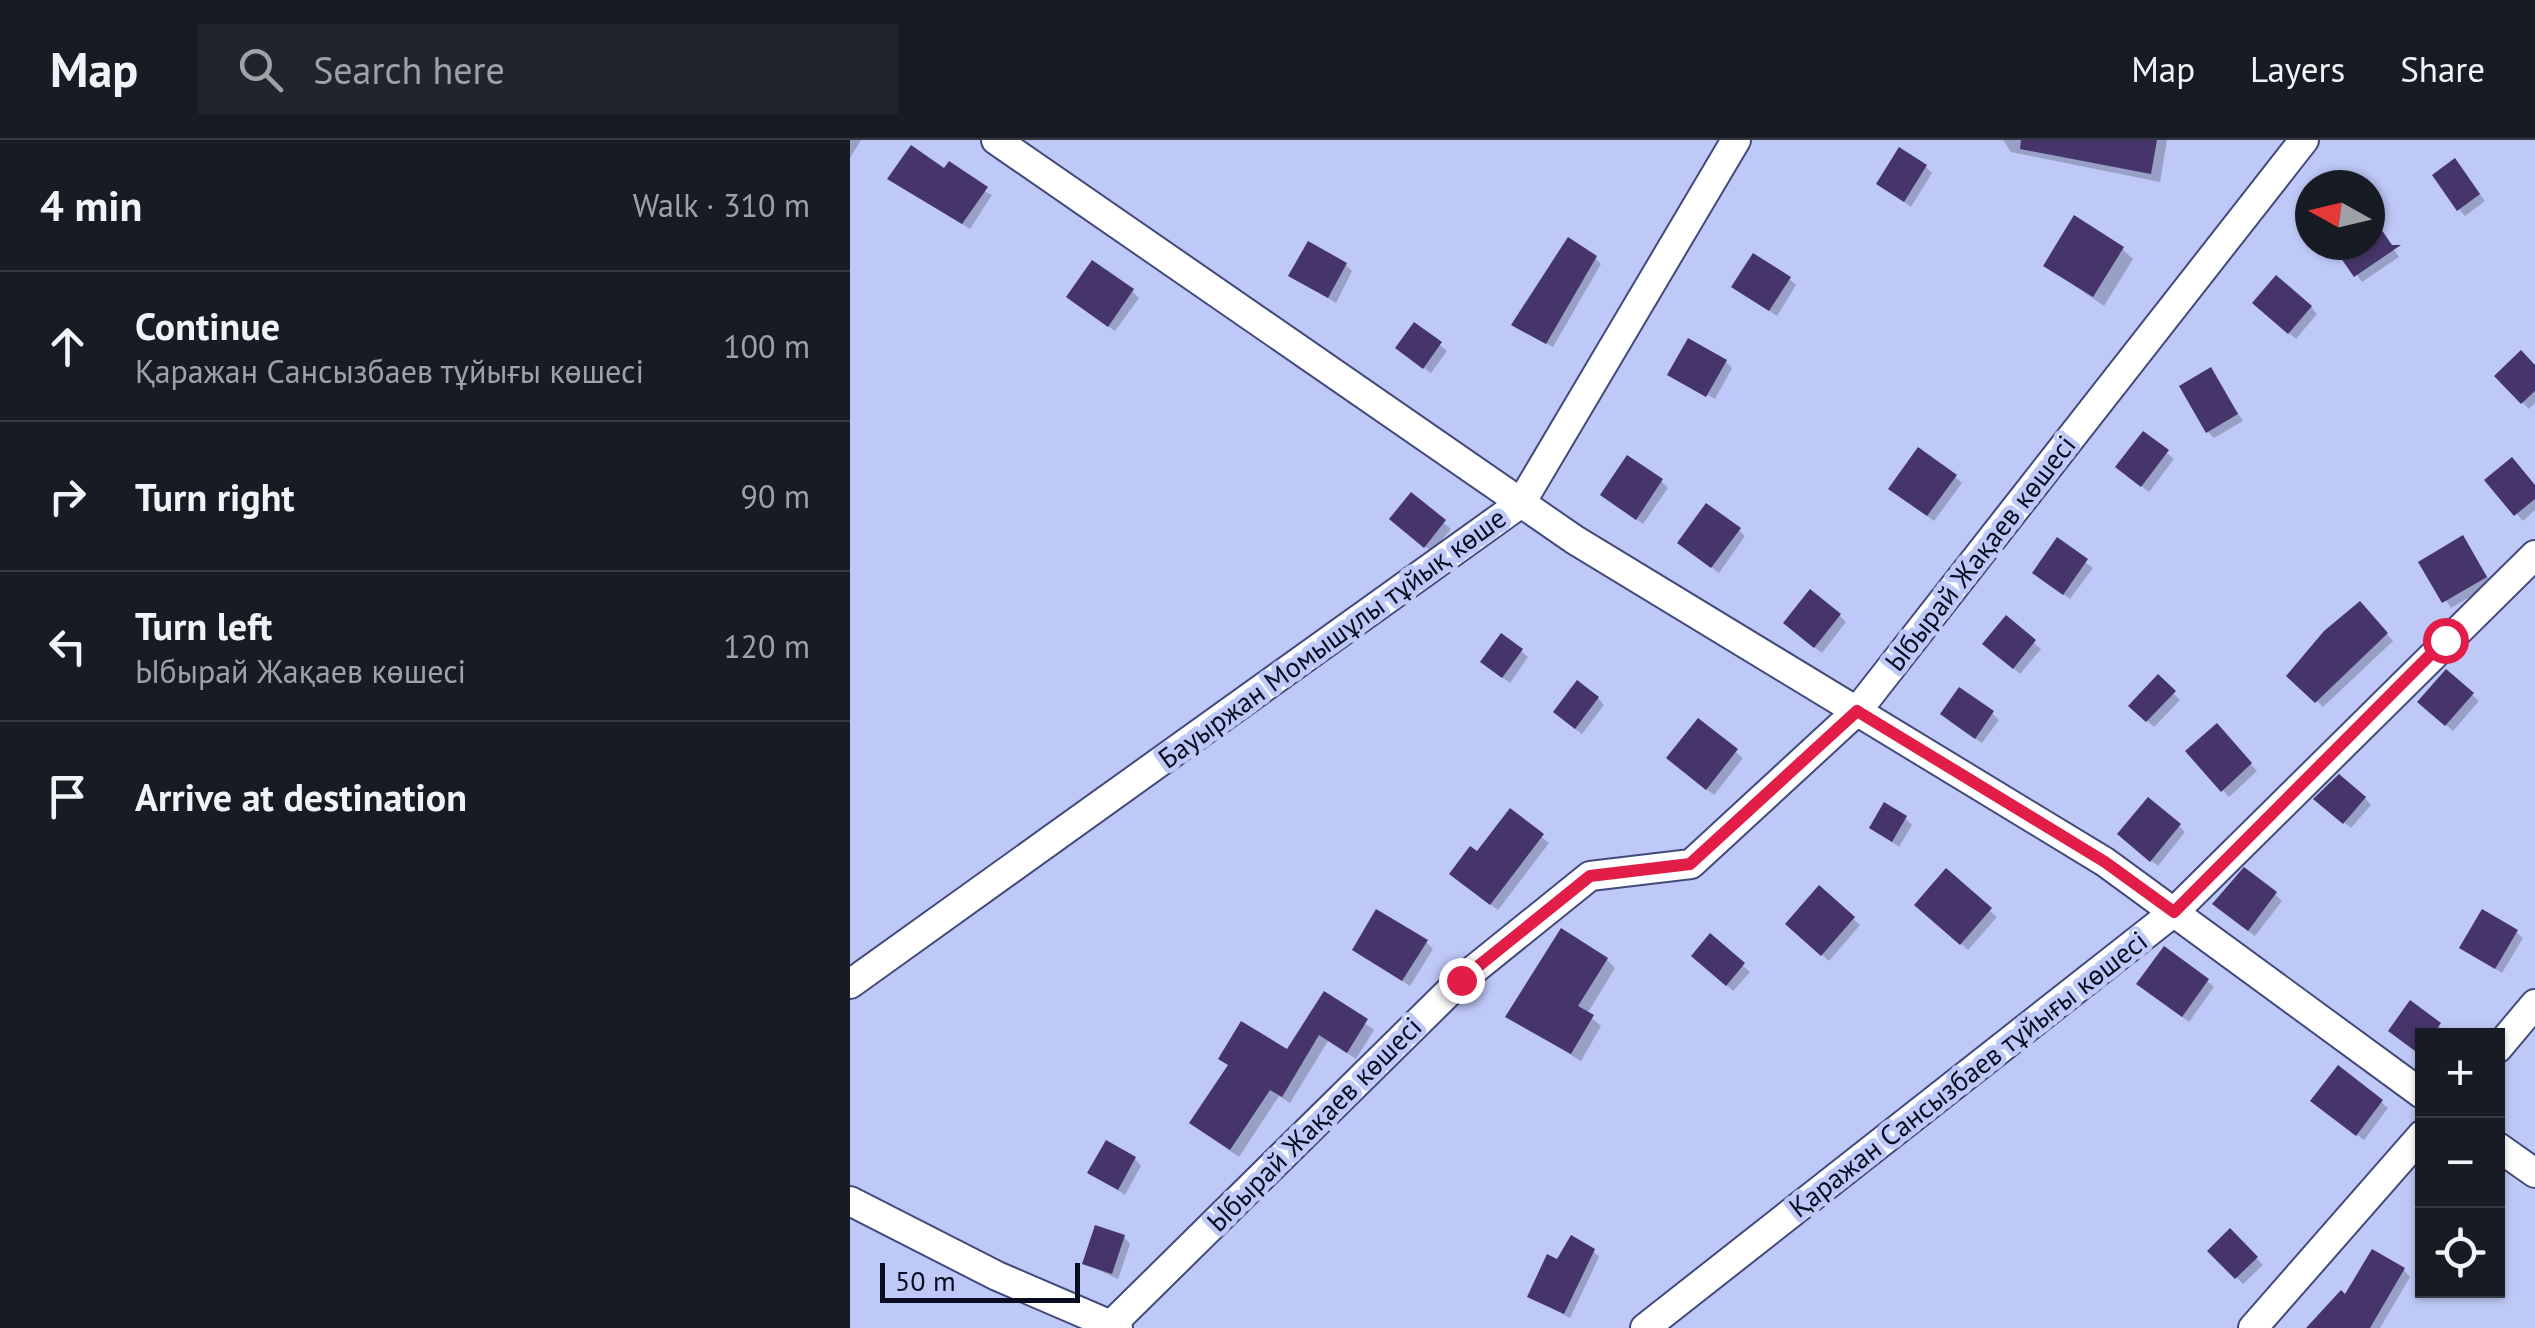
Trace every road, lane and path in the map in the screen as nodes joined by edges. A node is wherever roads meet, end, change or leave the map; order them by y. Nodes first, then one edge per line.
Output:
1 (996, 140) edge
2 (1736, 140) edge
3 (2304, 140) edge
4 (1521, 503) junction
5 (2535, 555) edge
6 (1857, 711) junction
7 (2174, 912) junction
8 (850, 984) edge
9 (2535, 1004) edge
10 (2505, 1040) edge
11 (2415, 1089) edge
12 (2415, 1143) edge
13 (2505, 1152) edge
14 (2535, 1173) edge
15 (850, 1202) edge
16 (1112, 1327) edge
17 (1645, 1328) edge
18 (2253, 1328) edge

1 - 4 street
2 - 4 street, Бауыржан Момышұлы тұйық көше
3 - 6 street, Ыбырай Жақаев көшесі
4 - 6 street
4 - 8 street, Бауыржан Момышұлы тұйық көше
5 - 7 street, Қаражан Сансызбаев тұйығы көшесі
6 - 7 street
6 - 16 street, Ыбырай Жақаев көшесі
7 - 11 street
7 - 17 street, Қаражан Сансызбаев тұйығы көшесі
9 - 10 street
12 - 18 street
13 - 14 street
15 - 16 street

